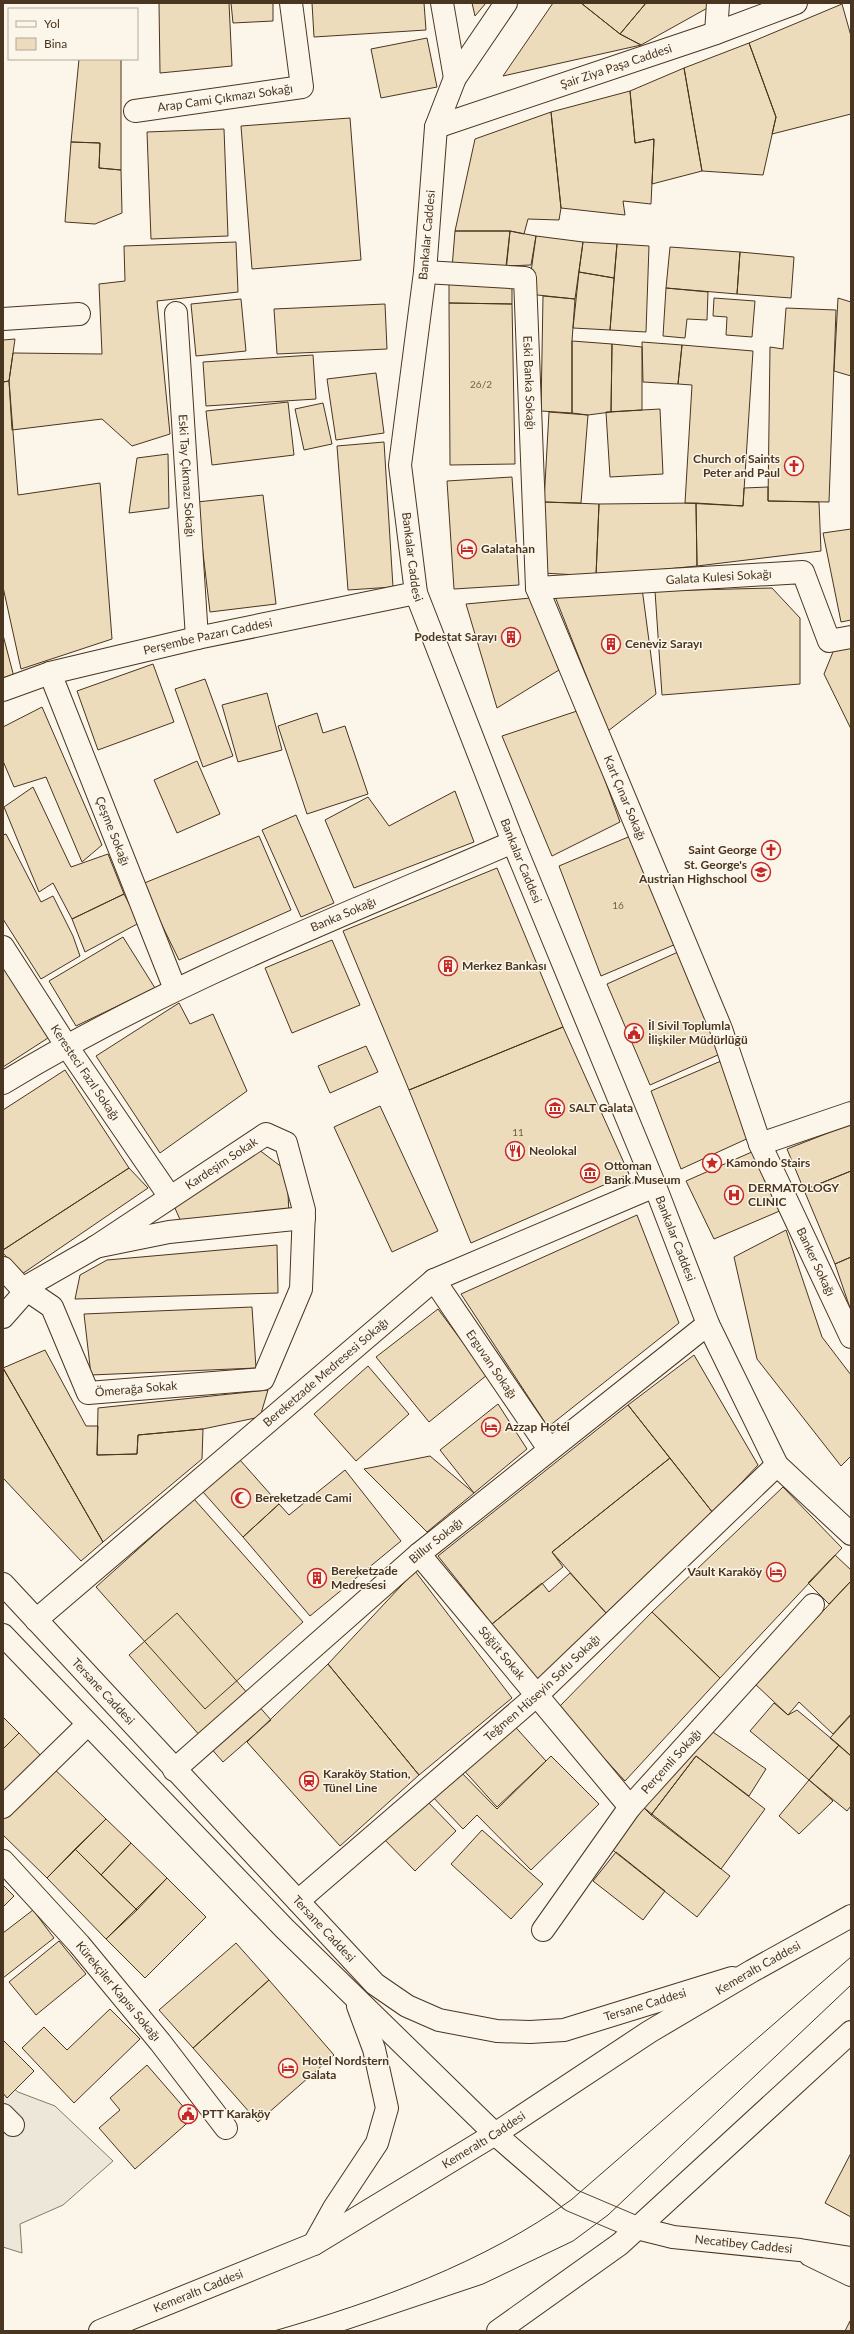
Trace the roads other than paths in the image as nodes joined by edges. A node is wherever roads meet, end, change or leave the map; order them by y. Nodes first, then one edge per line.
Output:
1 (291, 3) edge
2 (442, 3) edge
3 (506, 3) edge
4 (718, 3) edge
5 (796, 3) edge
6 (716, 33) junction
7 (455, 78) junction
8 (135, 112) dead end
9 (436, 127) junction
10 (424, 272) junction
11 (176, 313) dead end
12 (79, 314) dead end
13 (3, 319) edge
14 (537, 588) junction
15 (416, 593) junction
16 (851, 637) edge
17 (197, 638) junction
18 (50, 673) junction
19 (3, 690) edge
20 (513, 842) junction
21 (3, 947) edge
22 (175, 989) junction
23 (66, 1045) junction
24 (3, 1083) edge
25 (851, 1113) edge
26 (760, 1144) junction
27 (654, 1186) junction
28 (170, 1197) junction
29 (304, 1218) junction
30 (94, 1248) junction
31 (3, 1268) edge
32 (434, 1280) junction
33 (24, 1290) junction
34 (3, 1317) edge
35 (708, 1324) junction
36 (851, 1337) edge
37 (263, 1379) joint
38 (549, 1449) junction
39 (777, 1465) junction
40 (851, 1534) edge
41 (419, 1554) junction
42 (3, 1584) edge
43 (813, 1605) dead end
44 (36, 1620) junction
45 (3, 1635) edge
46 (536, 1696) junction
47 (87, 1725) junction
48 (174, 1770) junction
49 (630, 1807) junction
50 (3, 1808) edge
51 (3, 1861) edge
52 (298, 1901) junction
53 (851, 1916) edge
54 (543, 1930) dead end
55 (752, 1971) junction
56 (356, 2001) junction
57 (851, 2032) edge
58 (226, 2128) dead end
59 (495, 2134) junction
60 (637, 2228) junction
61 (314, 2244) junction
62 (800, 2250) junction
63 (851, 2258) edge
64 (851, 2275) edge
65 (100, 2331) edge
66 (498, 2331) edge

1 - 8 street, Arap Cami Çıkmazı Sokağı
2 - 7 street
3 - 7 street, Bankalar Caddesi
4 - 6 street
5 - 6 street, Şair Ziya Paşa Caddesi
6 - 9 street, Şair Ziya Paşa Caddesi
7 - 9 street, Bankalar Caddesi
9 - 10 street, Bankalar Caddesi
10 - 14 street, Eski Banka Sokağı
10 - 15 street, Bankalar Caddesi
11 - 17 street, Eski Tay Çıkmazı Sokağı
12 - 13 street
14 - 16 street, Galata Kulesi Sokağı
14 - 26 street, Kart Çınar Sokağı
15 - 17 street, Perşembe Pazarı Caddesi
15 - 20 street, Bankalar Caddesi
17 - 18 street, Perşembe Pazarı Caddesi
18 - 19 street, Perşembe Pazarı Caddesi
18 - 22 street, Çeşme Sokağı
20 - 22 street, Banka Sokağı
20 - 27 street, Bankalar Caddesi
21 - 23 street, Keresteci Fazıl Sokağı
22 - 23 street, Banka Sokağı
23 - 24 street, Banka Sokağı
23 - 28 street, Keresteci Fazıl Sokağı
25 - 26 street
26 - 36 street, Banker Sokağı
27 - 32 street, Bereketzade Medresesi Sokağı
27 - 35 street, Bankalar Caddesi
28 - 29 street, Kardeşim Sokak
28 - 30 street, Kardeşim Sokak
29 - 30 street, Kardeşim Sokak
29 - 37 street, Kardeşim Sokak
30 - 33 street, Kardeşim Sokak
31 - 33 street, Ömerağa Sokak
32 - 38 street, Erguvan Sokağı
32 - 44 street, Bereketzade Medresesi Sokağı
33 - 34 street, Kardeşim Sokak
33 - 37 street, Ömerağa Sokak
35 - 38 street, Billur Sokağı
35 - 39 street, Bankalar Caddesi
38 - 41 street, Billur Sokağı
39 - 40 street, Bankalar Caddesi
39 - 46 street, Teğmen Hüseyin Sofu Sokağı
41 - 46 street, Söğüt Sokak
41 - 48 street, Billur Sokağı
42 - 44 street, Tersane Caddesi
43 - 49 street, Perçemli Sokağı
44 - 48 street, Tersane Caddesi
45 - 47 street
46 - 49 street, Söğüt Sokak
46 - 52 street, Teğmen Hüseyin Sofu Sokağı
47 - 50 street
47 - 56 street
48 - 52 street, Tersane Caddesi
49 - 54 street, Perçemli Sokağı
51 - 58 street, Kürekçiler Kapısı Sokağı
52 - 55 street, Tersane Caddesi
53 - 55 street, Kemeraltı Caddesi
55 - 59 street, Kemeraltı Caddesi
56 - 59 street
56 - 61 street
57 - 60 street
59 - 60 street, Necatibey Caddesi
59 - 61 street, Kemeraltı Caddesi
60 - 62 street, Necatibey Caddesi
60 - 66 street
61 - 65 street, Kemeraltı Caddesi
62 - 63 street, Necatibey Caddesi
62 - 64 street

